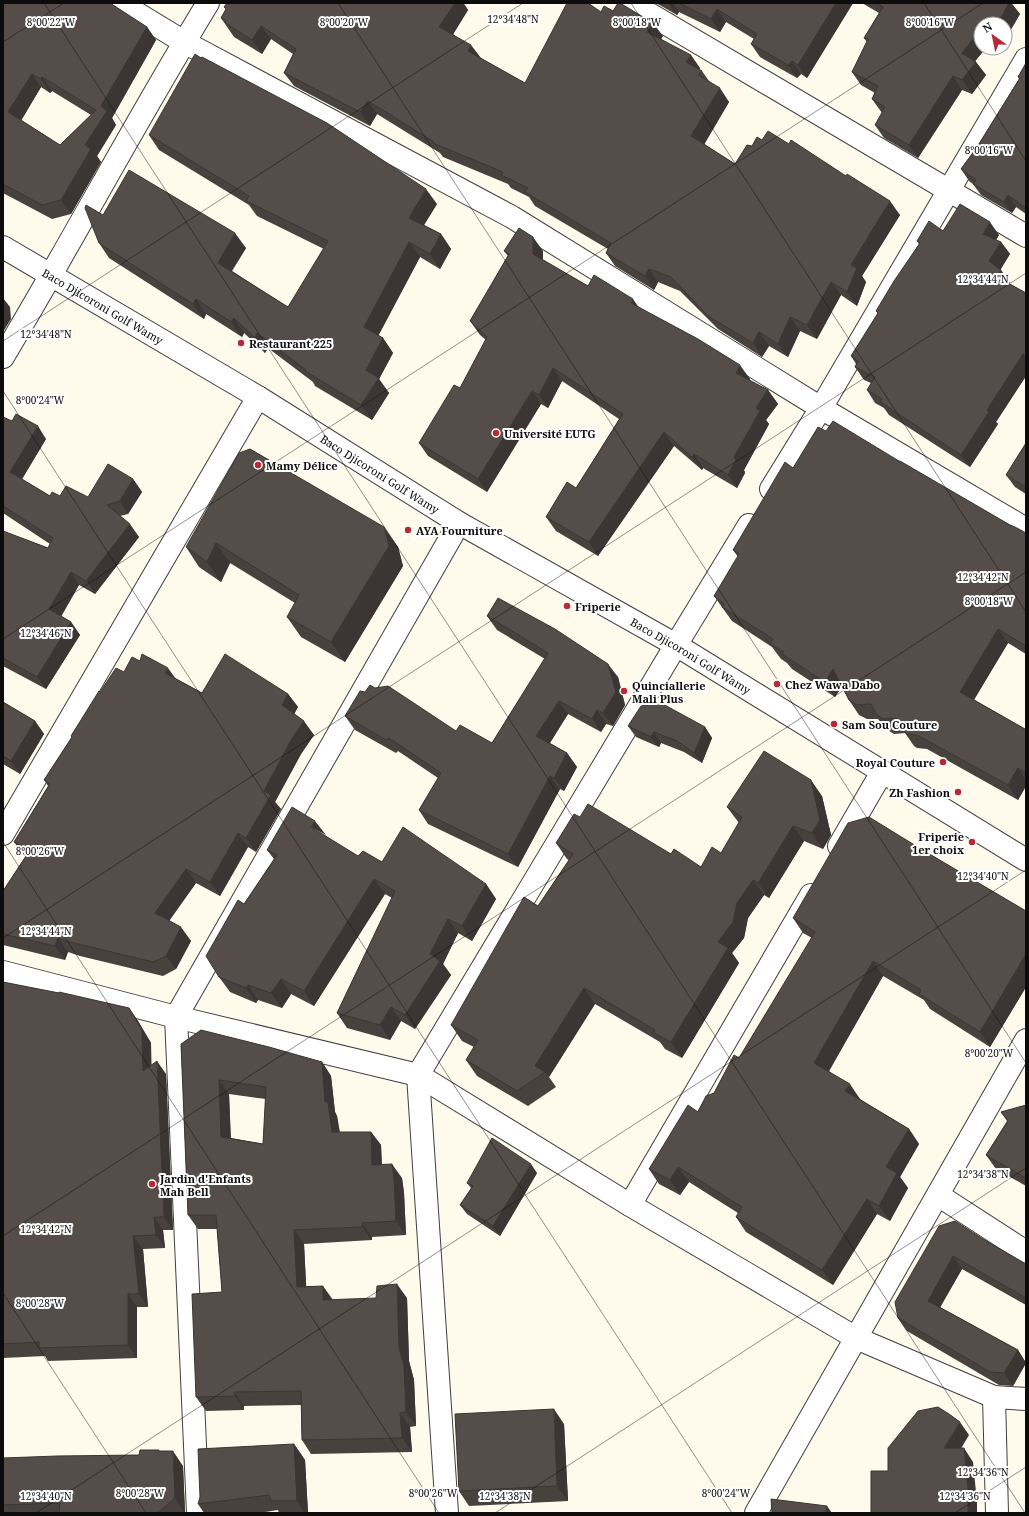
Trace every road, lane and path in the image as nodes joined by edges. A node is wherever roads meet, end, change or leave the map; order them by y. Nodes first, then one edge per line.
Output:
1 (120, 3) edge
2 (208, 3) edge
3 (631, 3) edge
4 (184, 42) junction
5 (1026, 59) edge
6 (949, 191) junction
7 (1026, 236) edge
8 (3, 247) edge
9 (52, 275) junction
10 (3, 357) edge
11 (258, 397) junction
12 (821, 408) junction
13 (459, 523) junction
14 (1026, 529) edge
15 (676, 645) junction
16 (882, 772) junction
17 (3, 834) edge
18 (1026, 860) edge
19 (3, 972) edge
20 (176, 1017) junction
21 (1026, 1040) edge
22 (418, 1075) junction
23 (938, 1195) junction
24 (630, 1205) junction
25 (1026, 1252) edge
26 (856, 1338) junction
27 (994, 1397) junction
28 (1026, 1399) edge
29 (198, 1513) edge
30 (447, 1513) edge
31 (756, 1513) edge
32 (997, 1513) edge

1 - 4 street
2 - 4 street
3 - 6 street
4 - 9 street
4 - 12 street
5 - 6 street
6 - 7 street
6 - 12 street
8 - 9 street, Baco Djicoroni Golf Wamy
9 - 10 street
9 - 11 street, Baco Djicoroni Golf Wamy
11 - 13 street, Baco Djicoroni Golf Wamy
11 - 17 street
12 - 14 street
12 - 15 street
13 - 15 street, Baco Djicoroni Golf Wamy
13 - 20 street
15 - 16 street, Baco Djicoroni Golf Wamy
15 - 22 street
16 - 18 street, Baco Djicoroni Golf Wamy
16 - 24 street
19 - 20 street
20 - 22 street
20 - 29 street
21 - 23 street
22 - 24 street
22 - 30 street
23 - 25 street
23 - 26 street
24 - 26 street
26 - 27 street
26 - 31 street
27 - 28 street
27 - 32 street

